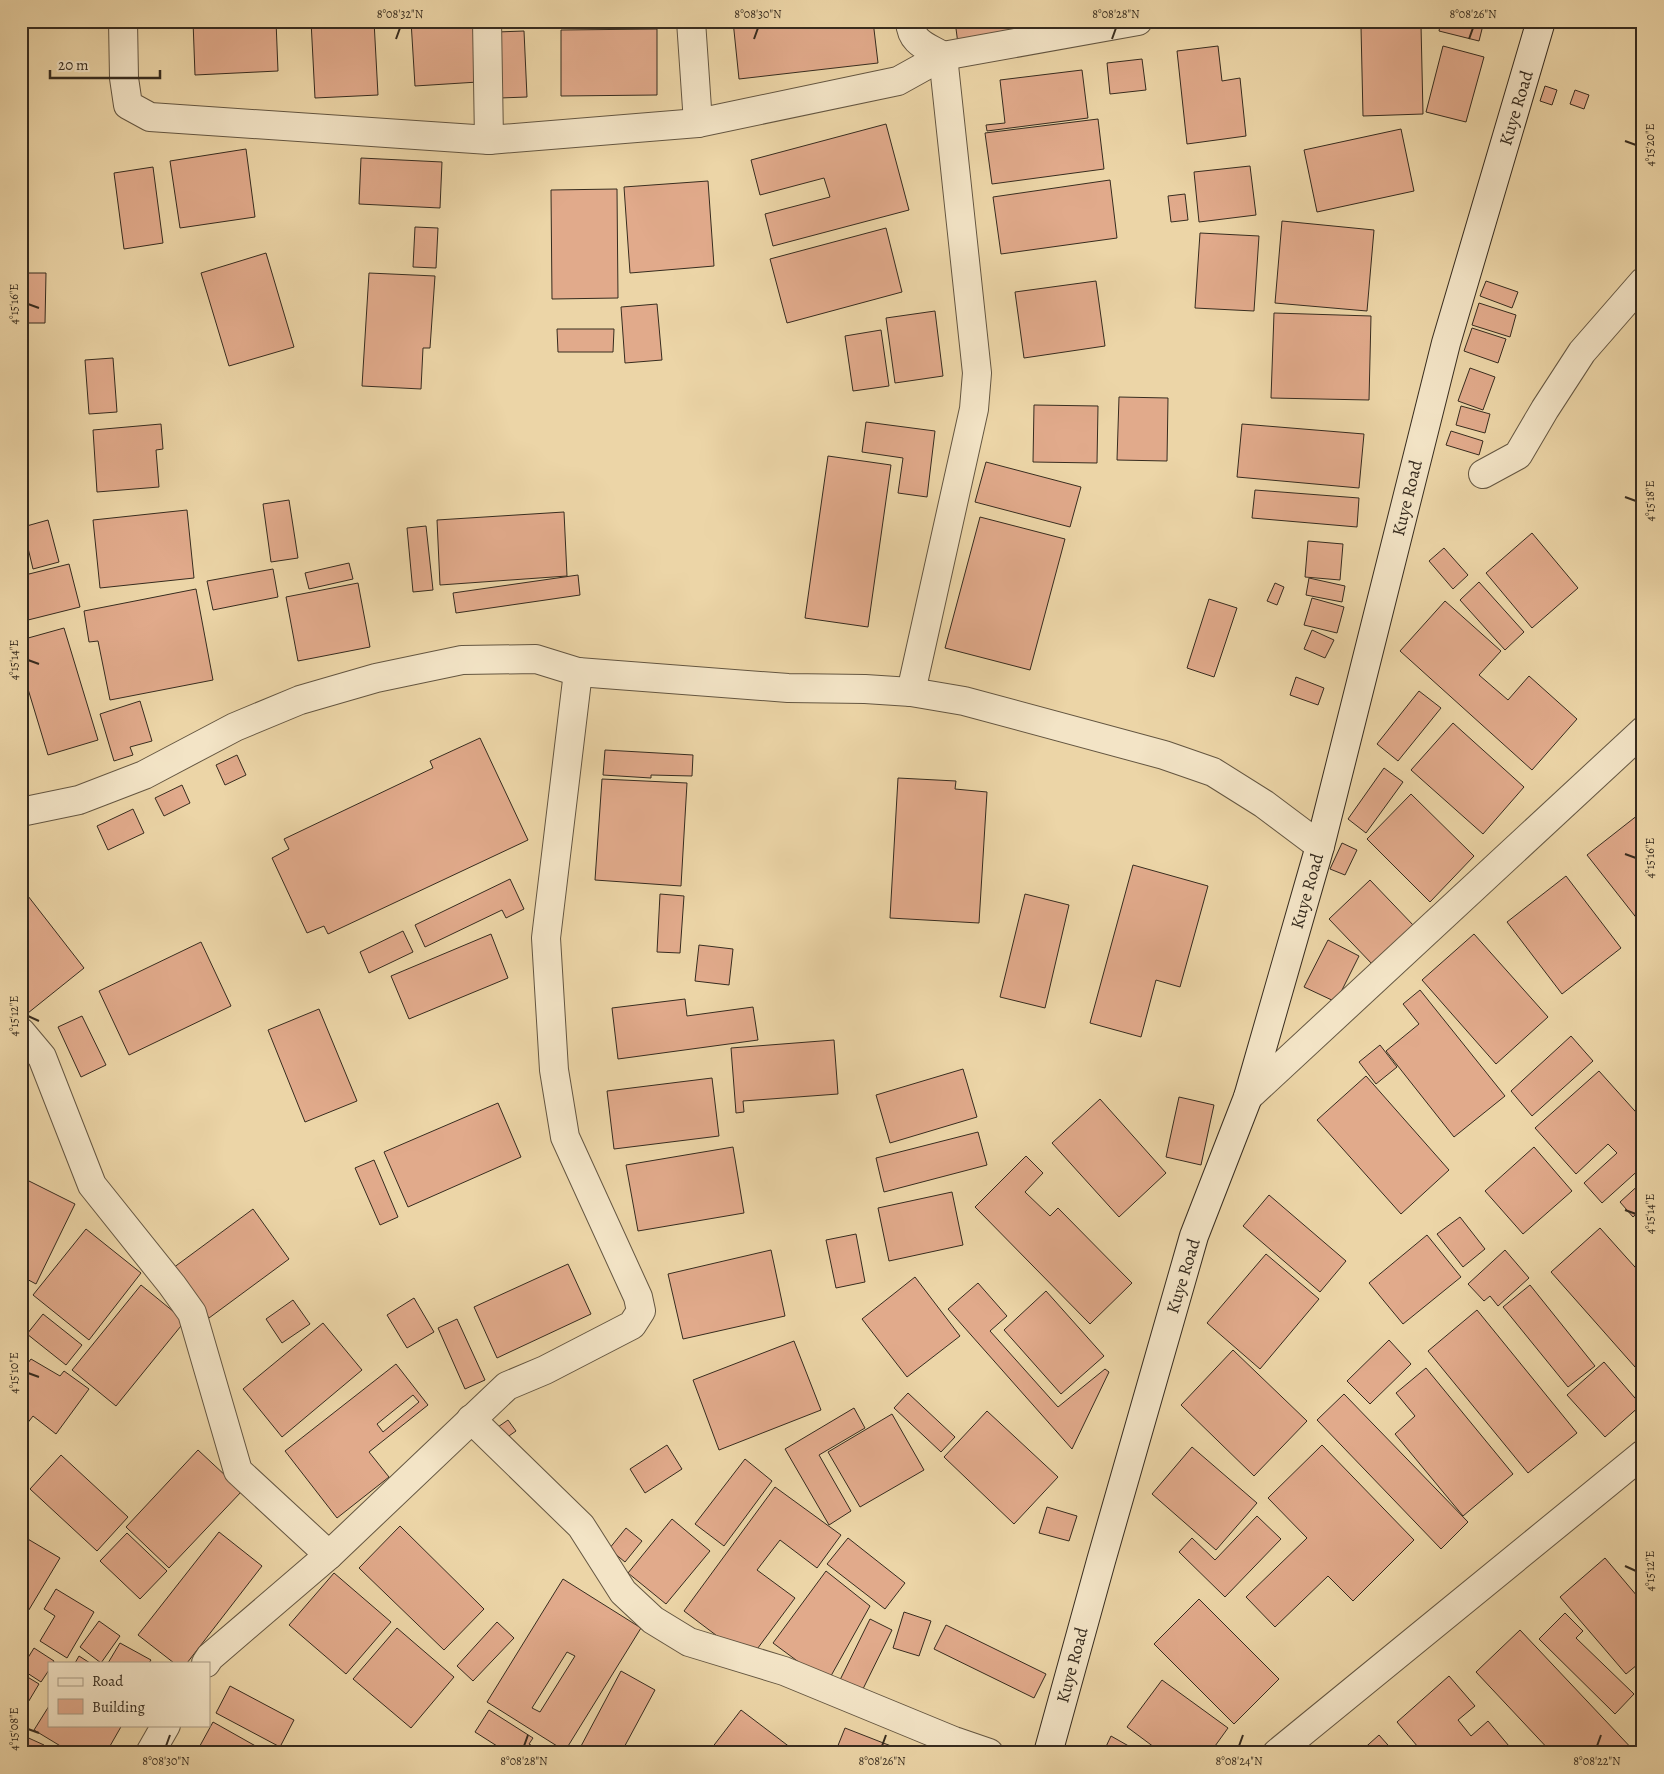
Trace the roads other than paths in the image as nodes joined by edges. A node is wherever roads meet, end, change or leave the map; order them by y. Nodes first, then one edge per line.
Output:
1 (123, 21) edge
2 (487, 21) edge
3 (692, 21) edge
4 (910, 21) edge
5 (1138, 21) edge
6 (1541, 21) edge
7 (943, 56) junction
8 (698, 123) junction
9 (489, 140) junction
10 (1643, 282) edge
11 (1483, 474) dead end
12 (578, 672) junction
13 (911, 692) junction
14 (1643, 731) edge
15 (21, 812) edge
16 (1320, 846) junction
17 (21, 1032) edge
18 (1248, 1097) junction
19 (471, 1419) junction
20 (1643, 1454) edge
21 (329, 1556) junction
22 (207, 1662) edge
23 (165, 1726) edge
24 (150, 1753) edge
25 (989, 1753) edge
26 (1048, 1753) edge
27 (1276, 1753) edge

1 - 9 street
2 - 9 street
3 - 8 street
4 - 7 street
5 - 7 street
6 - 16 street, Kuye Road
7 - 8 street
7 - 13 street
8 - 9 street
10 - 11 street
12 - 13 street
12 - 15 street
12 - 19 street
13 - 16 street
14 - 18 street
16 - 18 street, Kuye Road
17 - 21 street
18 - 26 street, Kuye Road
19 - 21 street
19 - 25 street
20 - 27 street
21 - 22 street
23 - 24 street

